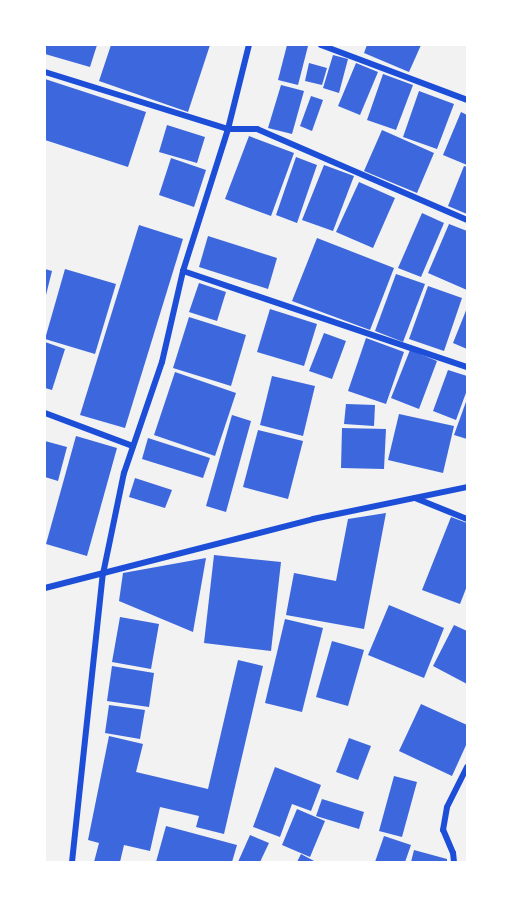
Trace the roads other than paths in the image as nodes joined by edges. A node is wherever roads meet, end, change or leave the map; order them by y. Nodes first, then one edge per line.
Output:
1 (249, 45) edge
2 (321, 45) edge
3 (45, 72) edge
4 (467, 100) edge
5 (228, 129) junction
6 (467, 220) edge
7 (183, 271) junction
8 (467, 367) edge
9 (45, 413) edge
10 (133, 446) junction
11 (467, 486) edge
12 (414, 498) junction
13 (467, 519) edge
14 (103, 574) junction
15 (45, 588) edge
16 (467, 767) edge
17 (72, 862) edge
18 (454, 862) edge

1 - 5 street
2 - 4 street
3 - 5 street
5 - 6 street
5 - 7 street
7 - 8 street
7 - 10 street
9 - 10 street
10 - 14 street
11 - 12 street
12 - 13 street
12 - 14 street
14 - 15 street
14 - 17 street
16 - 18 street

